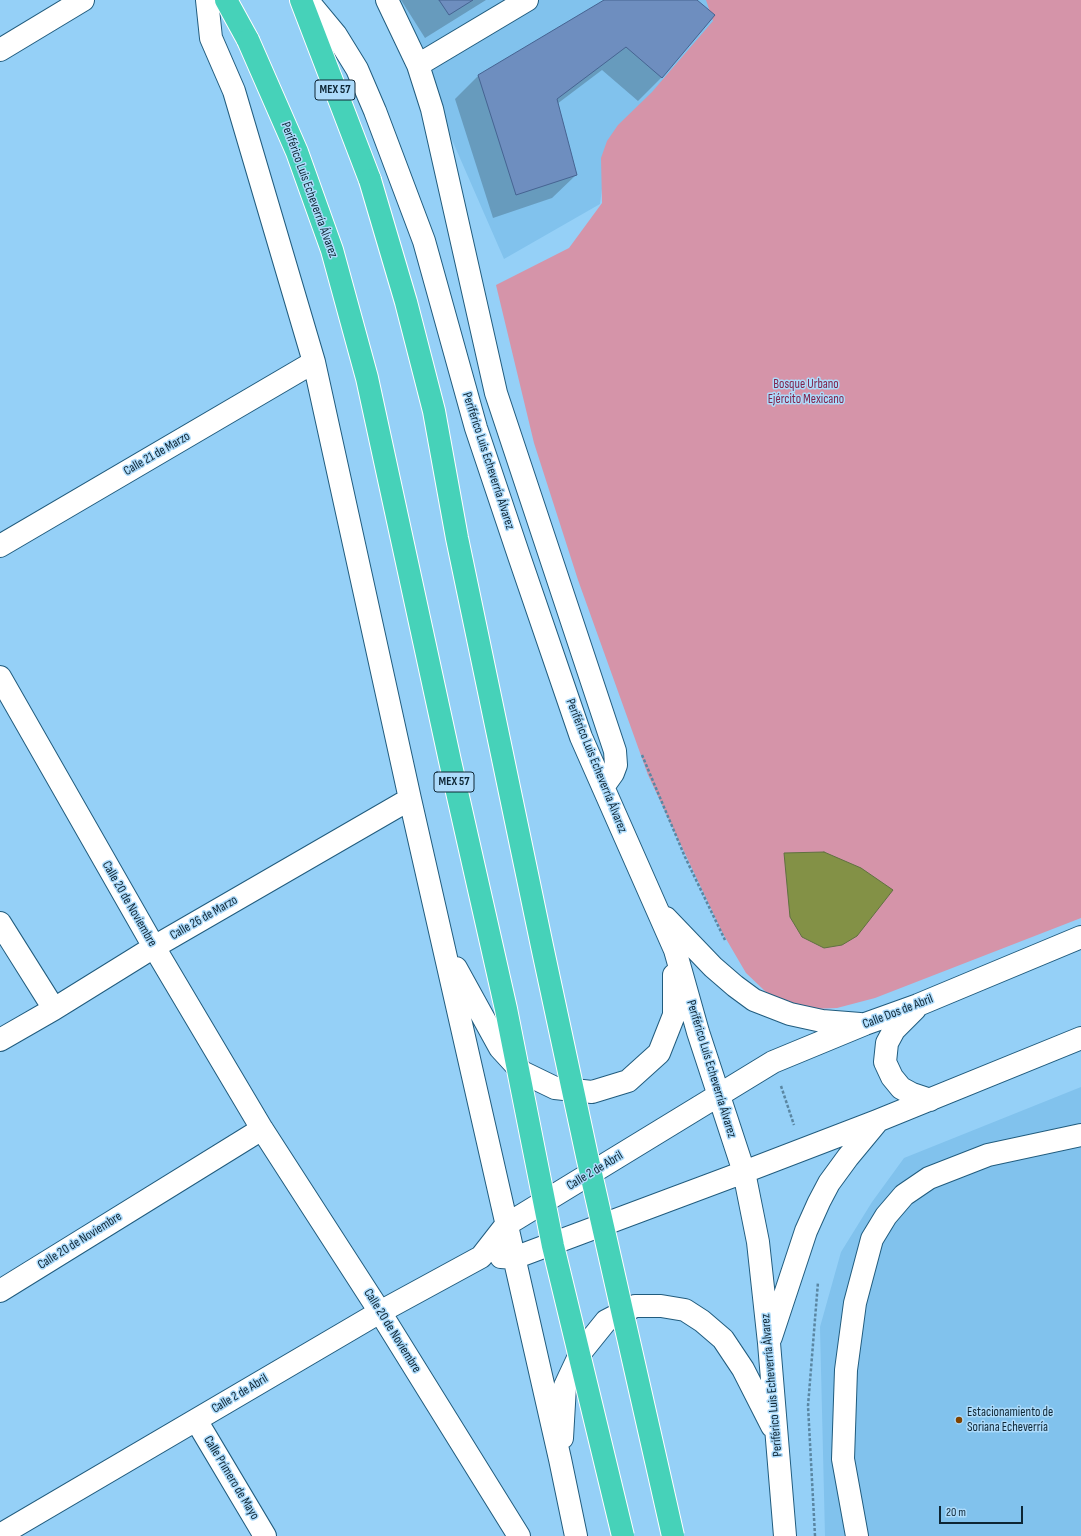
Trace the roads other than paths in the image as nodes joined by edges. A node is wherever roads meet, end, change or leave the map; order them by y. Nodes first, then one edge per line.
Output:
1 (82, 0) edge
2 (207, 0) edge
3 (226, 0) edge
4 (301, 0) edge
5 (307, 0) edge
6 (387, 0) edge
7 (527, 0) edge
8 (0, 50) edge
9 (418, 65) junction
10 (314, 362) junction
11 (0, 546) edge
12 (0, 677) edge
13 (603, 787) junction
14 (410, 799) junction
15 (657, 909) junction
16 (0, 923) edge
17 (1081, 937) edge
18 (444, 946) junction
19 (154, 947) junction
20 (675, 950) junction
21 (918, 1005) junction
22 (54, 1009) junction
23 (865, 1024) junction
24 (1081, 1038) edge
25 (0, 1040) edge
26 (718, 1096) junction
27 (930, 1100) junction
28 (877, 1121) junction
29 (262, 1129) junction
30 (1081, 1135) edge
31 (744, 1172) junction
32 (506, 1225) junction
33 (481, 1257) junction
34 (514, 1258) junction
35 (0, 1291) edge
36 (380, 1312) junction
37 (769, 1343) junction
38 (196, 1420) junction
39 (776, 1435) junction
40 (560, 1459) junction
41 (0, 1535) edge
42 (265, 1536) edge
43 (519, 1536) edge
44 (576, 1536) edge
45 (623, 1536) edge
46 (673, 1536) edge
47 (785, 1536) edge
48 (857, 1536) edge

1 - 8 street
2 - 10 street
3 - 45 highway, Periférico Luis Echeverría Álvarez / MEX 57, bridge
4 - 46 highway, MEX 57, bridge
5 - 13 street, Periférico Luis Echeverría Álvarez
6 - 9 street
7 - 9 street
9 - 13 street
10 - 11 street, Calle 21 de Marzo
10 - 14 street
12 - 19 street, Calle 20 de Noviembre
13 - 15 street, Periférico Luis Echeverría Álvarez
14 - 18 street
14 - 19 street, Calle 26 de Marzo
15 - 20 street, Periférico Luis Echeverría Álvarez
15 - 23 street
16 - 22 street
17 - 21 street, Calle Dos de Abril
18 - 20 street
18 - 32 street
19 - 22 street, Calle 26 de Marzo
19 - 29 street, Calle 20 de Noviembre
20 - 26 street, Periférico Luis Echeverría Álvarez
21 - 23 street, Calle Dos de Abril
21 - 27 street
22 - 25 street, Calle 26 de Marzo
23 - 26 street, Calle Dos de Abril
24 - 27 street
26 - 31 street, Periférico Luis Echeverría Álvarez
26 - 32 street, Calle 2 de Abril
27 - 28 street
28 - 31 street
28 - 37 street
29 - 35 street, Calle 20 de Noviembre
29 - 36 street, Calle 20 de Noviembre
30 - 48 street
31 - 34 street
31 - 37 street, Periférico Luis Echeverría Álvarez
32 - 33 street, Calle 2 de Abril
32 - 34 street
33 - 34 street
33 - 36 street, Calle 2 de Abril
34 - 40 street
36 - 38 street, Calle 2 de Abril
36 - 43 street, Calle 20 de Noviembre
37 - 39 street, Periférico Luis Echeverría Álvarez
38 - 41 street, Calle 2 de Abril
38 - 42 street, Calle Primero de Mayo
39 - 40 street
39 - 47 street, Periférico Luis Echeverría Álvarez
40 - 44 street

